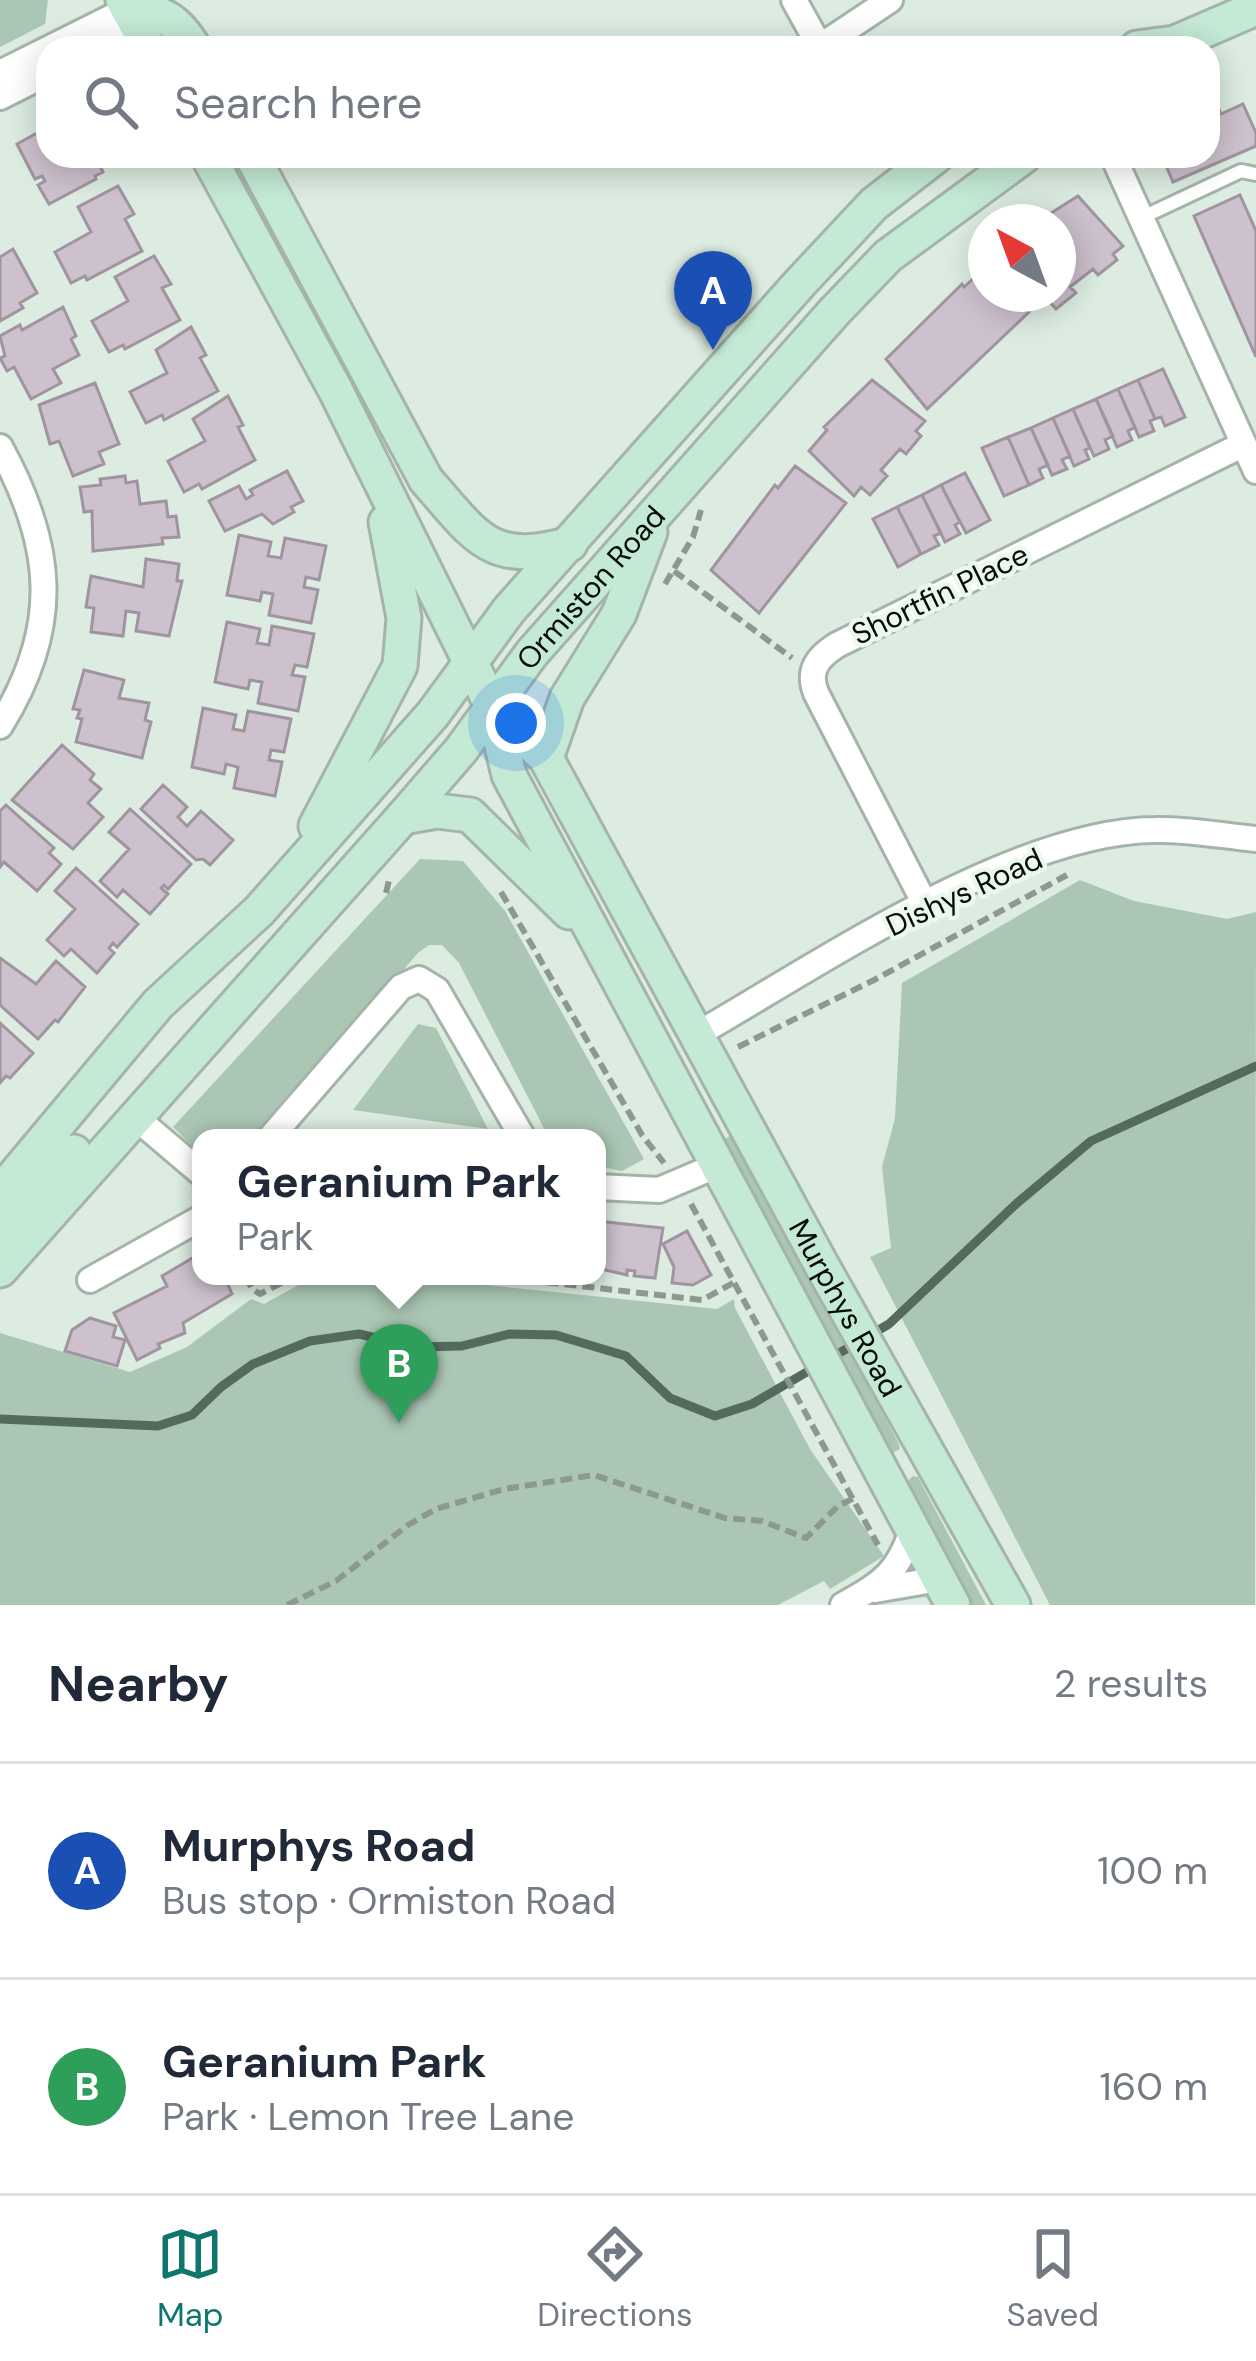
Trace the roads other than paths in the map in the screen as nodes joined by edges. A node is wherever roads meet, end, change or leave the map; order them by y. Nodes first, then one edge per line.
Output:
1 (794, 0) edge
2 (890, 0) edge
3 (1256, 8) edge
4 (135, 21) edge
5 (87, 36) edge
6 (185, 36) edge
7 (813, 36) edge
8 (836, 36) edge
9 (1192, 36) edge
10 (36, 55) edge
11 (0, 73) edge
12 (36, 79) edge
13 (0, 97) edge
14 (214, 168) edge
15 (258, 168) edge
16 (920, 168) edge
17 (1008, 168) edge
18 (1119, 168) edge
19 (1256, 174) edge
20 (1143, 217) junction
21 (1244, 444) junction
22 (0, 448) edge
23 (1256, 471) edge
24 (376, 472) junction
25 (659, 508) junction
26 (570, 544) junction
27 (471, 664) junction
28 (493, 708) junction
29 (0, 726) edge
30 (546, 758) junction
31 (403, 817) junction
32 (1256, 839) edge
33 (294, 870) junction
34 (925, 904) junction
35 (595, 939) junction
36 (696, 1035) junction
37 (135, 1117) junction
38 (278, 1129) edge
39 (518, 1129) edge
40 (192, 1165) edge
41 (718, 1165) junction
42 (606, 1188) edge
43 (0, 1193) edge
44 (192, 1223) edge
45 (0, 1234) edge
46 (0, 1270) edge
47 (90, 1280) dead end
48 (913, 1527) junction
49 (867, 1592) junction
50 (946, 1592) edge
51 (843, 1605) edge
52 (1013, 1605) edge

1 - 7 street
2 - 8 street
3 - 9 main road
4 - 5 street
4 - 6 main road
10 - 11 street
12 - 13 street
14 - 24 main road, Murphys Road
15 - 26 main road
16 - 26 main road, Ormiston Road
17 - 25 main road, Ormiston Road
18 - 20 street
19 - 20 lane
20 - 21 street
21 - 23 street
21 - 34 street, Shortfin Place
22 - 29 street
24 - 27 main road, Murphys Road
24 - 33 main road
25 - 28 main road, Ormiston Road
25 - 30 main road
26 - 27 main road, Ormiston Road
27 - 28 main road, Murphys Road
27 - 33 main road, Ormiston Road
28 - 30 main road, Murphys Road
28 - 31 main road, Ormiston Road
28 - 35 main road, Murphys Road
30 - 36 main road, Murphys Road
31 - 35 main road
31 - 37 main road, Ormiston Road
32 - 34 street, Dishys Road
33 - 43 main road, Ormiston Road
34 - 36 street, Dishys Road
35 - 41 main road, Murphys Road
36 - 52 main road, Murphys Road
37 - 40 street
37 - 45 main road
37 - 46 main road, Ormiston Road
38 - 39 street
41 - 42 street
41 - 48 main road, Murphys Road
44 - 47 street
48 - 49 street
48 - 50 main road, Murphys Road
49 - 50 street
49 - 51 street

